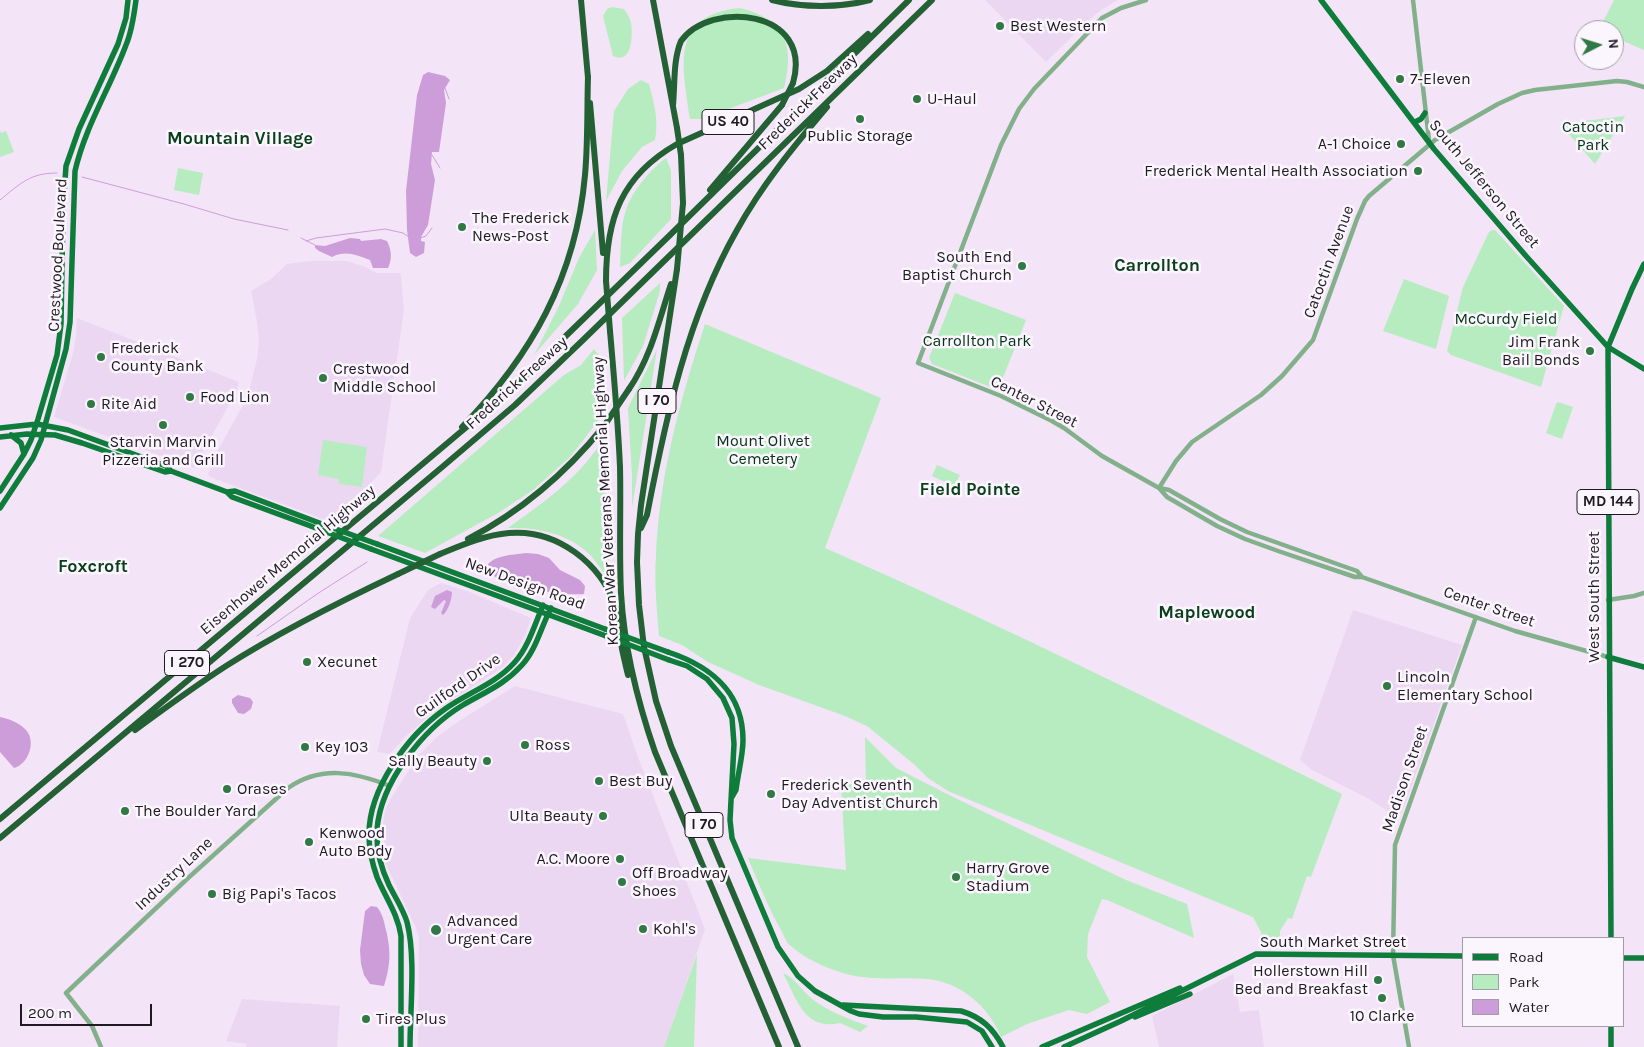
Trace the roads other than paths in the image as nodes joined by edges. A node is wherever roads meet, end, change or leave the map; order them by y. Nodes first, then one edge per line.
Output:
1 (128, 0) edge
2 (136, 0) edge
3 (581, 0) edge
4 (653, 0) edge
5 (772, 0) edge
6 (861, 0) edge
7 (870, 0) edge
8 (908, 0) edge
9 (932, 0) edge
10 (1146, 0) edge
11 (1320, 0) edge
12 (1413, 0) edge
13 (854, 4) junction
14 (695, 20) dead end
15 (778, 21) dead end
16 (588, 76) junction
17 (852, 78) junction
18 (1644, 87) edge
19 (673, 105) junction
20 (1425, 113) junction
21 (1415, 122) junction
22 (1430, 142) junction
23 (669, 236) junction
24 (1644, 264) edge
25 (677, 269) junction
26 (606, 281) junction
27 (61, 324) junction
28 (1608, 347) junction
29 (62, 365) junction
30 (1644, 369) edge
31 (37, 424) junction
32 (44, 425) junction
33 (0, 428) edge
34 (33, 434) junction
35 (42, 434) junction
36 (11, 435) junction
37 (0, 437) edge
38 (24, 454) junction
39 (433, 457) junction
40 (171, 471) junction
41 (1159, 488) junction
42 (0, 490) edge
43 (227, 492) junction
44 (0, 508) edge
45 (638, 534) junction
46 (440, 554) junction
47 (1644, 593) edge
48 (1608, 600) junction
49 (543, 605) junction
50 (551, 608) junction
51 (540, 612) junction
52 (548, 614) junction
53 (1476, 616) junction
54 (1608, 657) junction
55 (1644, 667) edge
56 (655, 752) junction
57 (95, 758) junction
58 (383, 783) junction
59 (390, 786) junction
60 (732, 799) junction
61 (0, 819) edge
62 (0, 838) edge
63 (1611, 937) edge
64 (1393, 955) junction
65 (1462, 956) edge
66 (1624, 958) edge
67 (1644, 958) edge
68 (1208, 977) junction
69 (1190, 994) dead end
70 (843, 1005) junction
71 (1121, 1021) junction
72 (1611, 1027) edge
73 (991, 1045) edge
74 (102, 1047) edge
75 (401, 1047) edge
76 (410, 1047) edge
77 (779, 1047) edge
78 (798, 1047) edge
79 (1003, 1047) edge
80 (1042, 1047) edge
81 (1064, 1047) edge
82 (1409, 1047) edge
83 (1611, 1047) edge

1 - 27 main road, Crestwood Boulevard
2 - 29 main road, Crestwood Boulevard
3 - 16 highway, I 70
4 - 19 highway, I 70
5 - 13 highway
6 - 13 highway
7 - 13 highway
8 - 23 highway, Frederick Freeway
8 - 26 highway, US 40
9 - 17 highway, Frederick Freeway
10 - 41 street, Center Street
11 - 21 main road, South Jefferson Street
12 - 20 street
14 - 19 highway
15 - 23 highway, bridge
16 - 26 highway, Korean War Veterans Memorial Highway / I 70
16 - 39 highway
17 - 45 highway
17 - 57 highway, Frederick Freeway
18 - 22 street, Catoctin Avenue
19 - 25 highway, I 70, bridge
20 - 21 main road
20 - 22 street
21 - 22 main road, South Jefferson Street
22 - 28 main road, South Jefferson Street
22 - 41 street, Catoctin Avenue
23 - 39 highway, Frederick Freeway
24 - 28 main road, West South Street / MD 144
25 - 45 highway, Korean War Veterans Memorial Highway / I 70
25 - 46 highway, bridge
26 - 56 highway, Korean War Veterans Memorial Highway / I 70, bridge
27 - 29 main road
27 - 31 main road, Crestwood Boulevard
28 - 30 main road, South Jefferson Street
28 - 48 main road, West South Street / MD 144
29 - 32 main road, Crestwood Boulevard
31 - 32 main road, New Design Road
31 - 33 main road, New Design Road
31 - 34 main road, Crestwood Boulevard
32 - 35 main road, Crestwood Boulevard
32 - 40 main road, New Design Road
34 - 35 main road, New Design Road
34 - 36 main road, New Design Road
34 - 38 main road, Crestwood Boulevard
35 - 40 main road, New Design Road
35 - 44 main road, Crestwood Boulevard
36 - 37 main road, New Design Road
36 - 38 main road
38 - 42 main road, Crestwood Boulevard
39 - 61 highway, Eisenhower Memorial Highway / I 270
40 - 43 main road, New Design Road
41 - 53 street, Center Street
43 - 49 main road, New Design Road, bridge
43 - 51 main road, New Design Road, bridge
45 - 78 highway, Korean War Veterans Memorial Highway / I 70
46 - 56 highway
46 - 57 highway, bridge
47 - 48 street
48 - 54 main road, West South Street / MD 144
49 - 50 main road, New Design Road
49 - 51 main road, Guilford Drive
50 - 52 main road, Guilford Drive
50 - 60 main road, New Design Road, bridge
51 - 52 main road, New Design Road
51 - 58 main road, Guilford Drive
52 - 59 main road, Guilford Drive
52 - 60 main road, New Design Road, bridge
53 - 54 street, Center Street
53 - 64 street, Madison Street
54 - 55 main road
54 - 63 main road, West South Street / MD 144
56 - 77 highway, Korean War Veterans Memorial Highway / I 70
57 - 62 highway
58 - 59 street, Industry Lane
58 - 74 street, Industry Lane
58 - 75 main road, Guilford Drive
59 - 76 main road, Guilford Drive
60 - 70 main road, New Design Road
64 - 65 main road, South Market Street
64 - 68 main road, South Market Street
64 - 82 street, Madison Street
66 - 67 main road
68 - 71 main road, South Market Street
68 - 80 main road, South Market Street
69 - 71 main road
70 - 73 main road, New Design Road
70 - 79 main road, New Design Road
71 - 81 main road, South Market Street
72 - 83 main road

